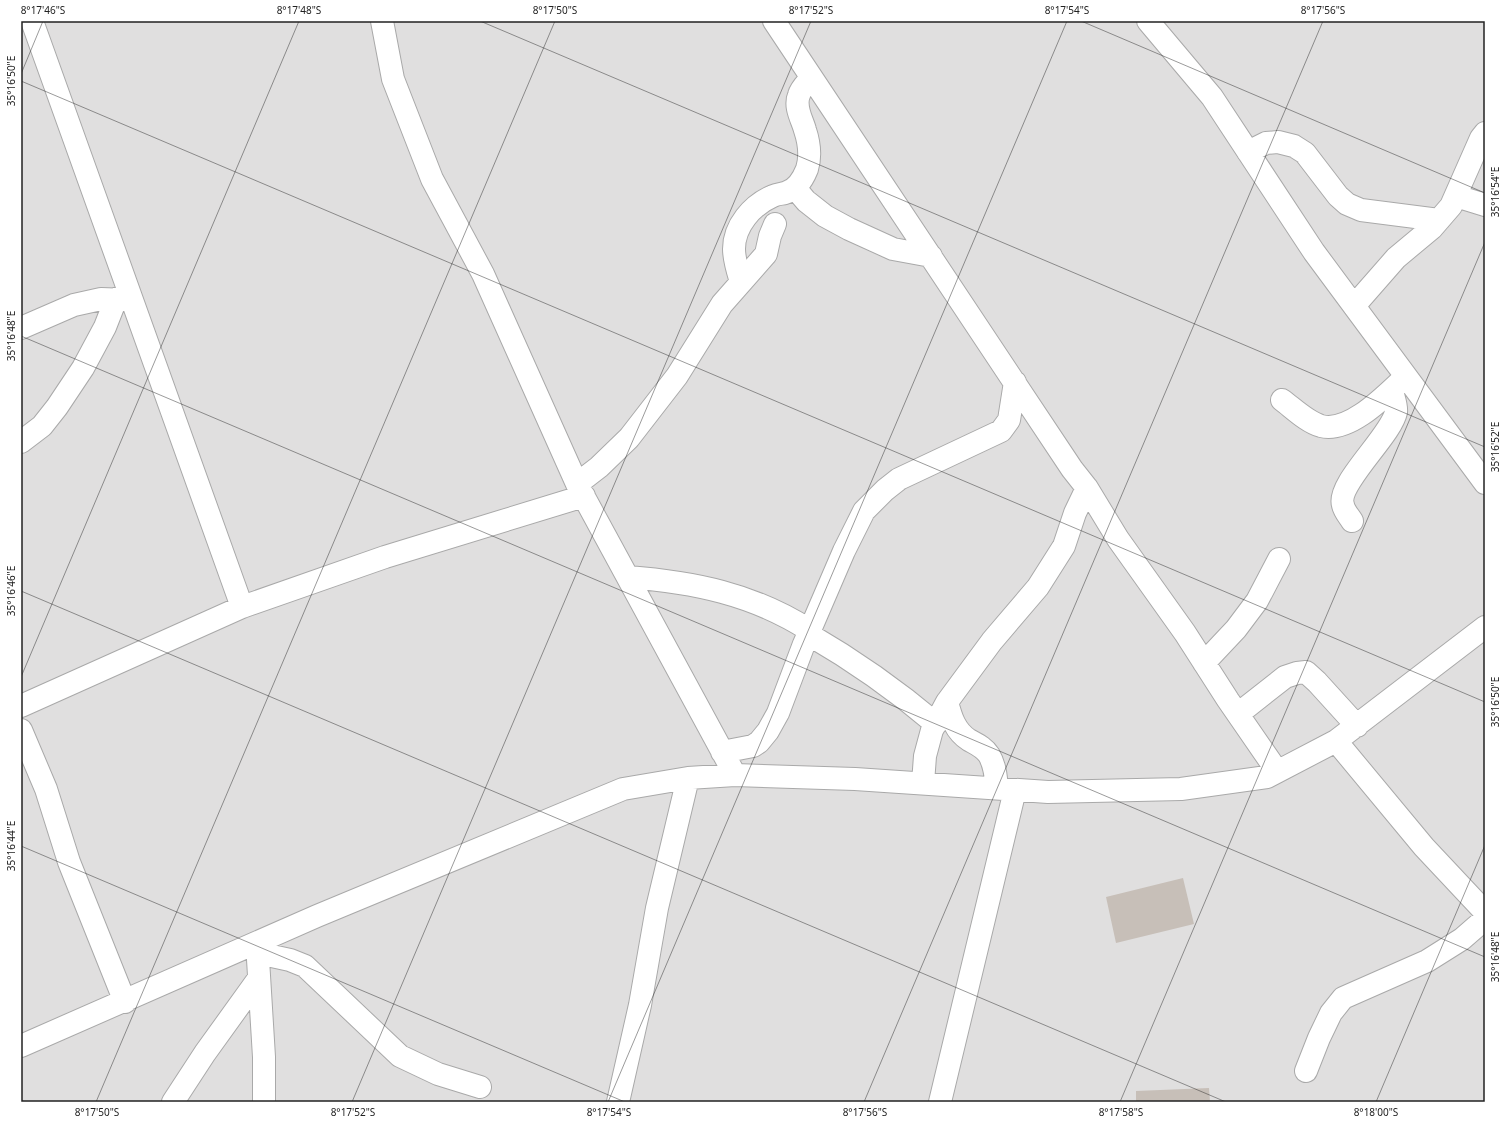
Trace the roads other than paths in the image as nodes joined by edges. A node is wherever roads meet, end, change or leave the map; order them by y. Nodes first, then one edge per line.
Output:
1 (32, 21) edge
2 (382, 21) edge
3 (774, 21) edge
4 (1148, 21) edge
5 (811, 78) junction
6 (1485, 133) edge
7 (1248, 152) junction
8 (795, 188) junction
9 (1456, 196) junction
10 (1485, 205) edge
11 (1439, 220) junction
12 (775, 224) dead end
13 (931, 256) junction
14 (741, 282) junction
15 (124, 299) junction
16 (1354, 306) junction
17 (21, 328) edge
18 (1015, 382) junction
19 (1399, 383) junction
20 (1282, 400) dead end
21 (21, 442) edge
22 (1485, 483) edge
23 (1087, 488) junction
24 (580, 490) junction
25 (1352, 521) dead end
26 (1280, 559) dead end
27 (628, 577) junction
28 (242, 607) junction
29 (1485, 627) edge
30 (809, 632) junction
31 (1204, 663) junction
32 (947, 702) junction
33 (21, 706) edge
34 (1238, 714) junction
35 (936, 724) junction
36 (1357, 726) junction
37 (21, 730) edge
38 (1336, 741) junction
39 (722, 752) junction
40 (1277, 771) junction
41 (735, 776) junction
42 (688, 778) junction
43 (923, 783) junction
44 (1006, 789) junction
45 (1485, 912) edge
46 (1485, 919) edge
47 (258, 948) junction
48 (259, 978) junction
49 (125, 1002) junction
50 (21, 1046) edge
51 (1306, 1071) dead end
52 (480, 1087) dead end
53 (173, 1102) edge
54 (264, 1102) edge
55 (618, 1102) edge
56 (940, 1102) edge

1 - 15 street
2 - 24 street
3 - 5 street
4 - 7 street
5 - 8 street
5 - 13 street
6 - 9 street
7 - 11 street
7 - 16 street
8 - 13 street
8 - 14 street
9 - 10 street
9 - 11 street
11 - 16 street
12 - 14 street
13 - 18 street
14 - 24 street
15 - 17 street
15 - 21 street
15 - 28 street
16 - 19 street
18 - 23 street
18 - 30 street
19 - 20 street
19 - 22 street
19 - 25 street
23 - 31 street
23 - 32 street
24 - 27 street
24 - 28 street
26 - 31 street
27 - 30 street
27 - 39 street
28 - 33 street
29 - 36 street
30 - 35 street
30 - 39 street
31 - 34 street
32 - 35 street
32 - 44 street
34 - 36 street
34 - 40 street
35 - 43 street
36 - 38 street
37 - 49 street
38 - 40 street
38 - 45 street
39 - 41 street
40 - 44 street
41 - 42 street
41 - 43 street
42 - 47 street
42 - 55 street
43 - 44 street
44 - 56 street
46 - 51 street
47 - 48 street
47 - 49 street
47 - 52 street
48 - 53 street
48 - 54 street
49 - 50 street

